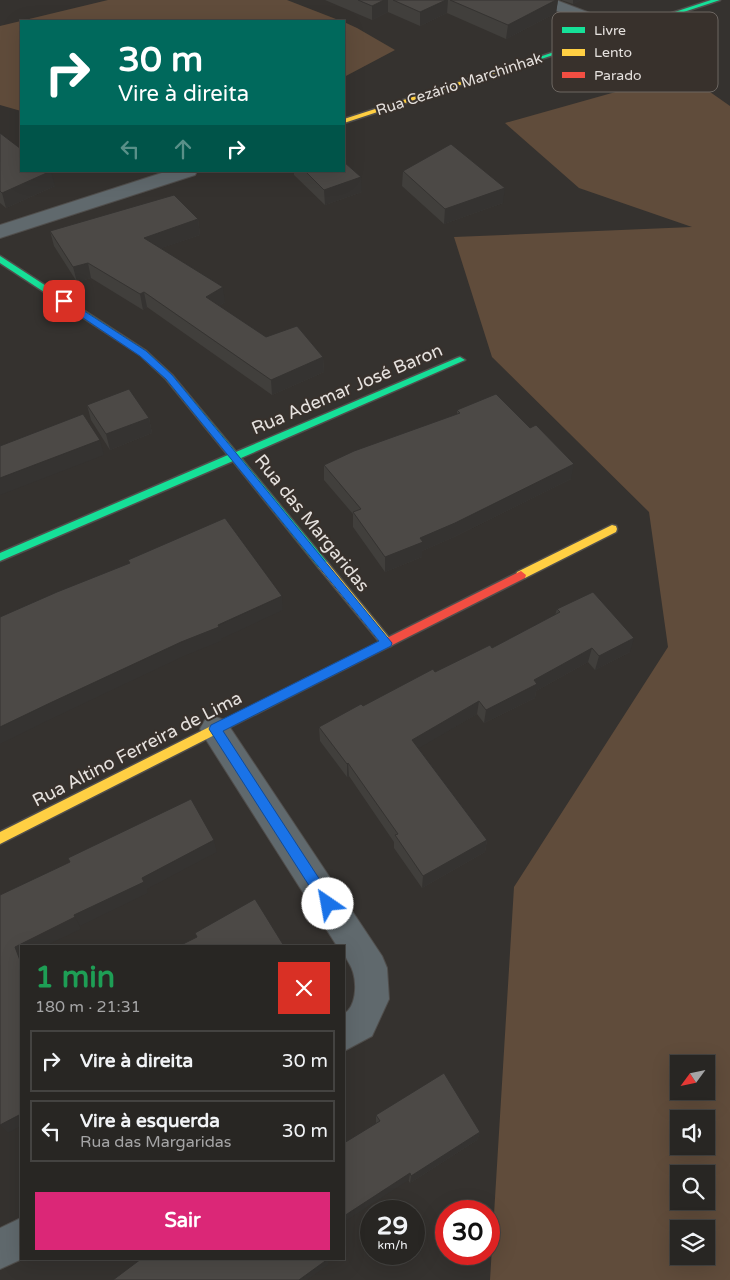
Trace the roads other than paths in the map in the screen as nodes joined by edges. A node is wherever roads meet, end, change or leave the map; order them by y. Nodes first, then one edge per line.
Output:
1 (542, 0) edge
2 (718, 0) edge
3 (574, 12) edge
4 (680, 12) edge
5 (552, 53) edge
6 (345, 121) edge
7 (185, 172) edge
8 (0, 232) edge
9 (0, 259) edge
10 (460, 360) dead end
11 (235, 456) junction
12 (612, 529) dead end
13 (0, 557) edge
14 (386, 643) junction
15 (215, 729) junction
16 (0, 838) edge
17 (345, 1033) edge
18 (20, 1238) edge
19 (0, 1250) edge

1 - 3 street
2 - 4 street, Rua Cezário Marchinhak
5 - 6 street, Rua Cezário Marchinhak
7 - 8 street
9 - 11 street, Rua das Margaridas
10 - 11 street, Rua Ademar José Baron
11 - 13 street, Rua Ademar José Baron
11 - 14 street, Rua das Margaridas
12 - 14 street, Rua Altino Ferreira de Lima
14 - 15 street, Rua Altino Ferreira de Lima
15 - 16 street, Rua Altino Ferreira de Lima
15 - 17 street
18 - 19 street

